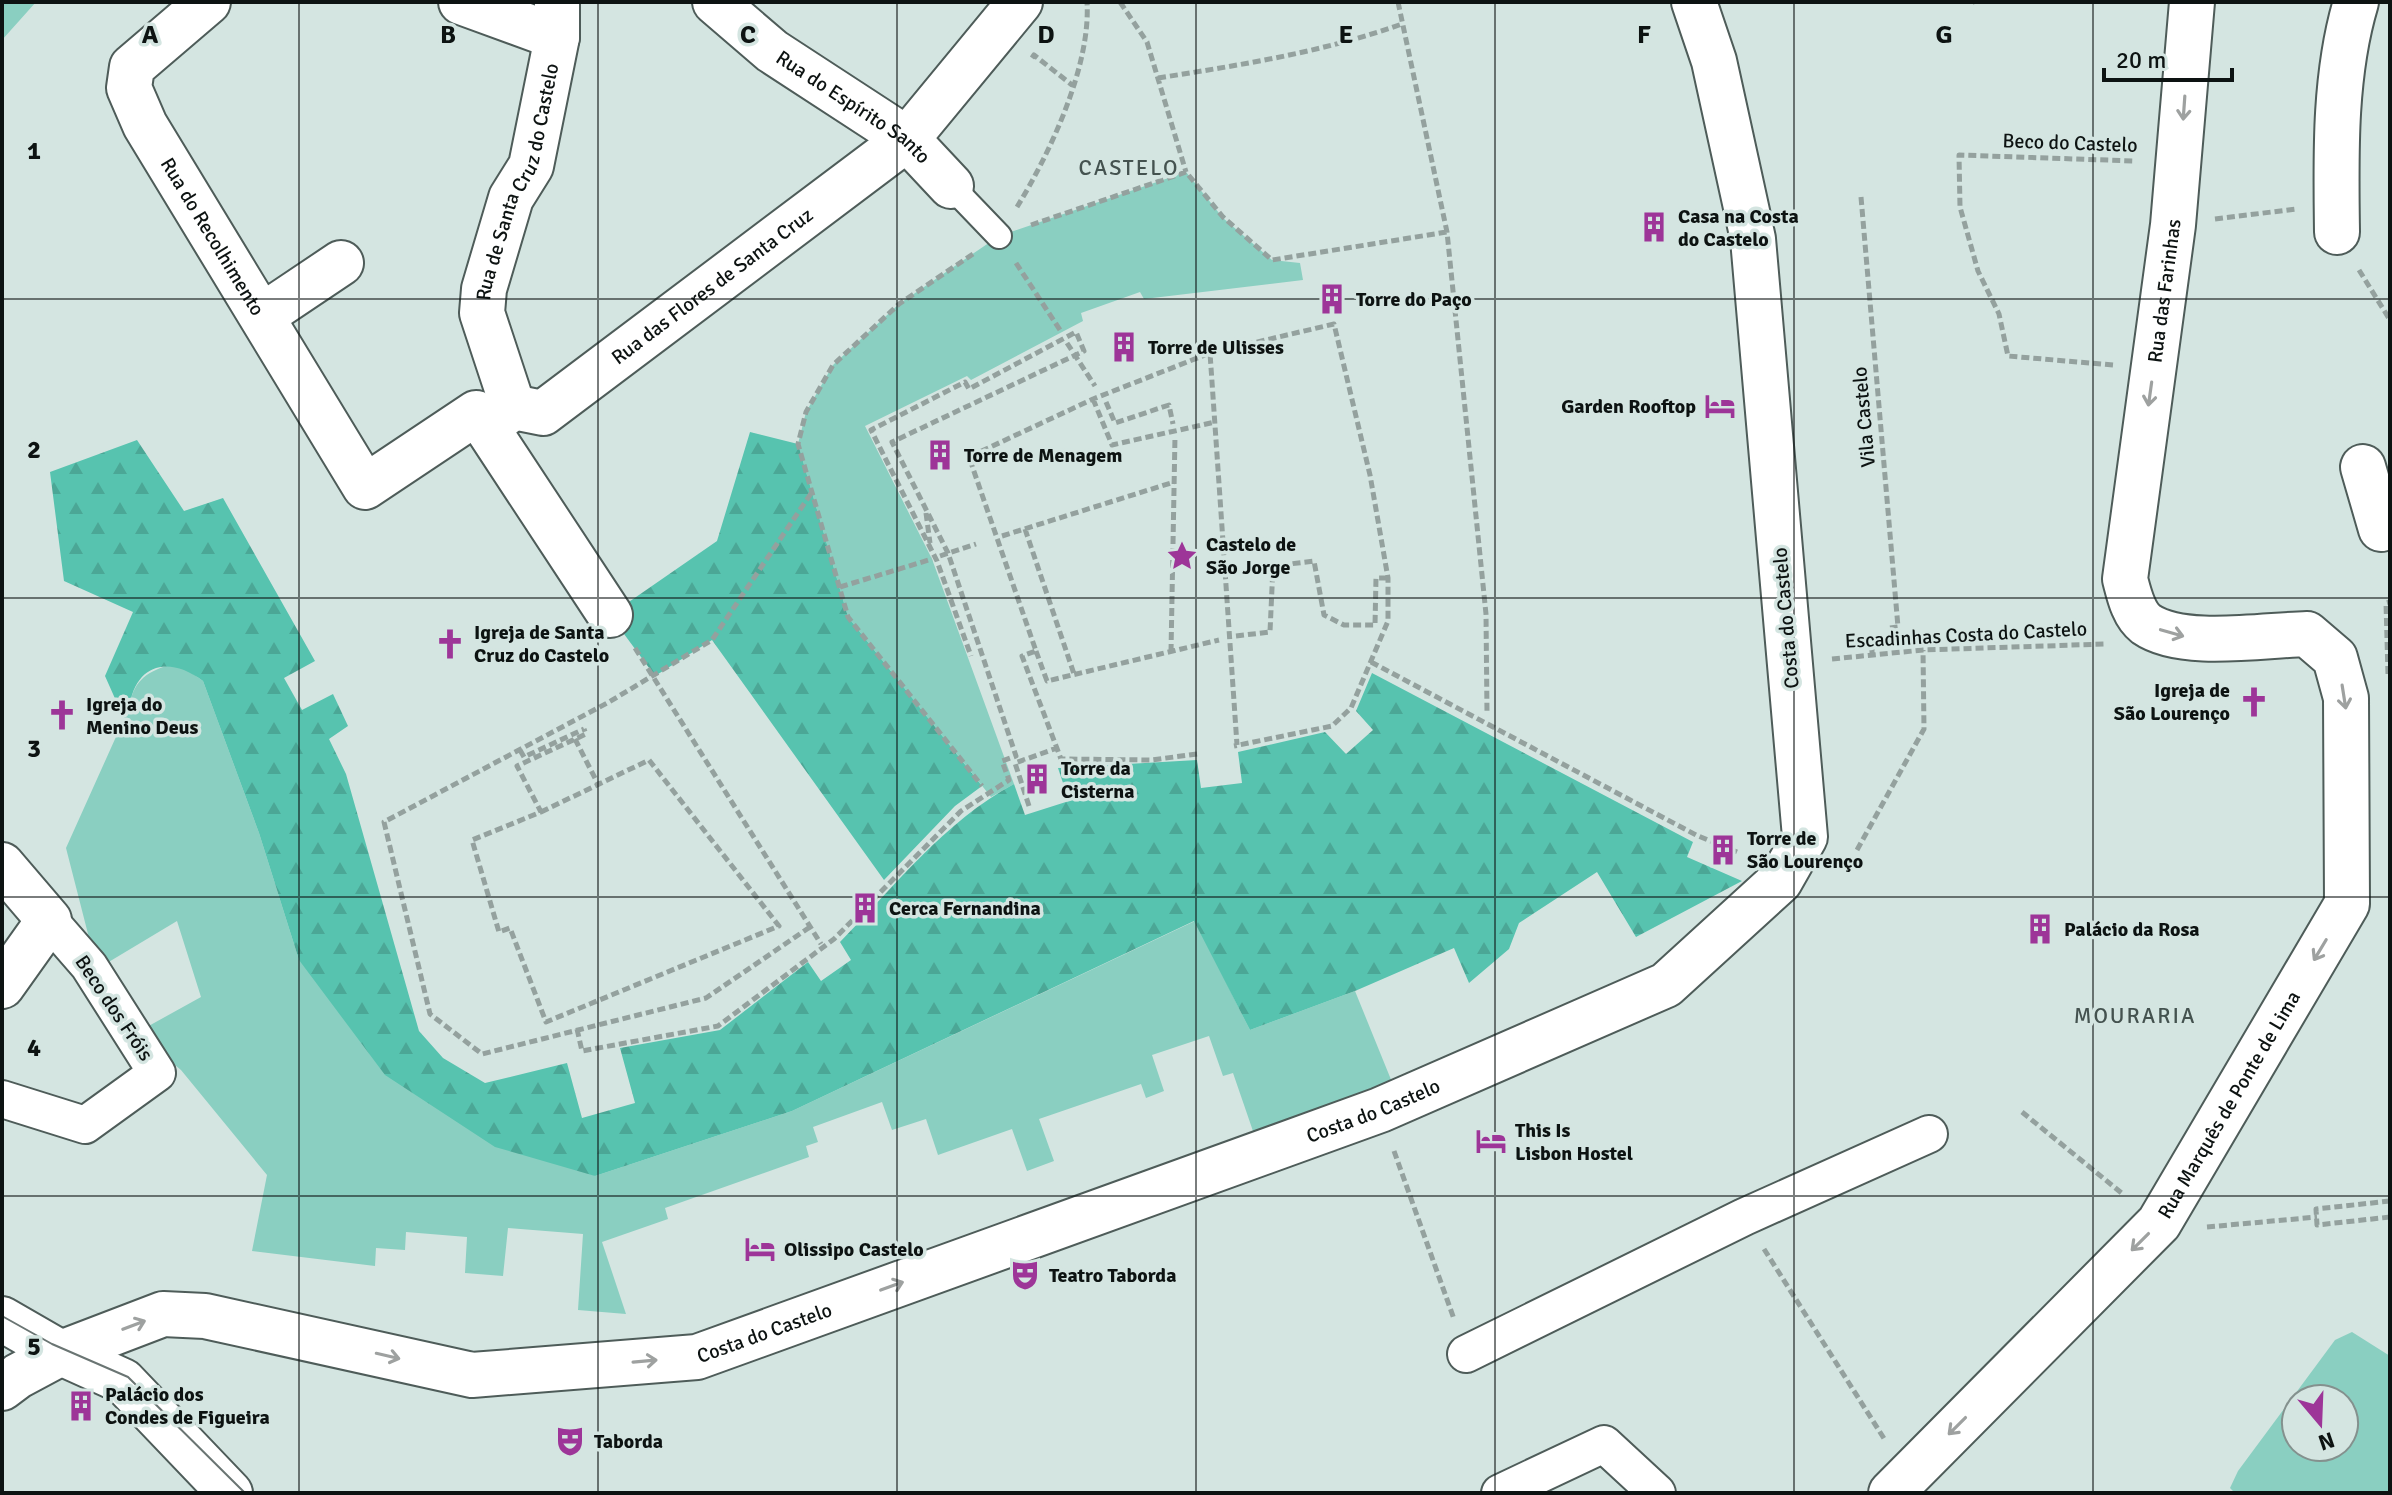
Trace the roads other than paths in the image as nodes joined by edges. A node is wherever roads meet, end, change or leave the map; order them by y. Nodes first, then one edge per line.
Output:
1 (208, 2) edge
2 (461, 2) edge
3 (715, 2) edge
4 (1020, 2) edge
5 (1694, 2) edge
6 (2192, 2) edge
7 (2351, 18) edge
8 (557, 20) edge
9 (907, 139) junction
10 (951, 186) joint
11 (2337, 218) road end
12 (999, 236) road end
13 (341, 263) dead end
14 (262, 316) junction
15 (500, 418) junction
16 (2363, 467) dead end
17 (365, 487) joint
18 (2387, 539) edge
19 (610, 615) road end
20 (2307, 634) joint
21 (2, 865) edge
22 (49, 920) junction
23 (2, 986) edge
24 (2, 1099) edge
25 (1929, 1134) dead end
26 (2, 1319) edge
27 (61, 1353) junction
28 (1466, 1354) road end
29 (2, 1388) edge
30 (1899, 1484) edge
31 (230, 1493) edge
32 (1500, 1493) edge
33 (1657, 1493) edge

1 - 14 street, Rua do Recolhimento
2 - 8 street
3 - 9 street, Rua do Espírito Santo
4 - 9 street, Rua das Flores de Santa Cruz
27 -> 5 street, Costa do Castelo
6 -> 20 street, Rua das Farinhas
7 - 11 street
8 - 15 street, Rua de Santa Cruz do Castelo
9 - 10 street, Rua do Espírito Santo
9 - 15 street, Rua das Flores de Santa Cruz
10 - 12 lane
13 - 14 street
14 - 17 street, Rua do Recolhimento
15 - 17 street, Rua das Flores de Santa Cruz
15 - 19 street, Rua de Santa Cruz do Castelo
16 - 18 street
20 -> 30 street, Rua Marquês de Ponte de Lima
21 - 22 street
22 - 23 street
22 - 24 street, Beco dos Fróis
25 - 28 street
26 - 27 street
27 - 29 street, Costa do Castelo
27 - 31 street
32 - 33 street

